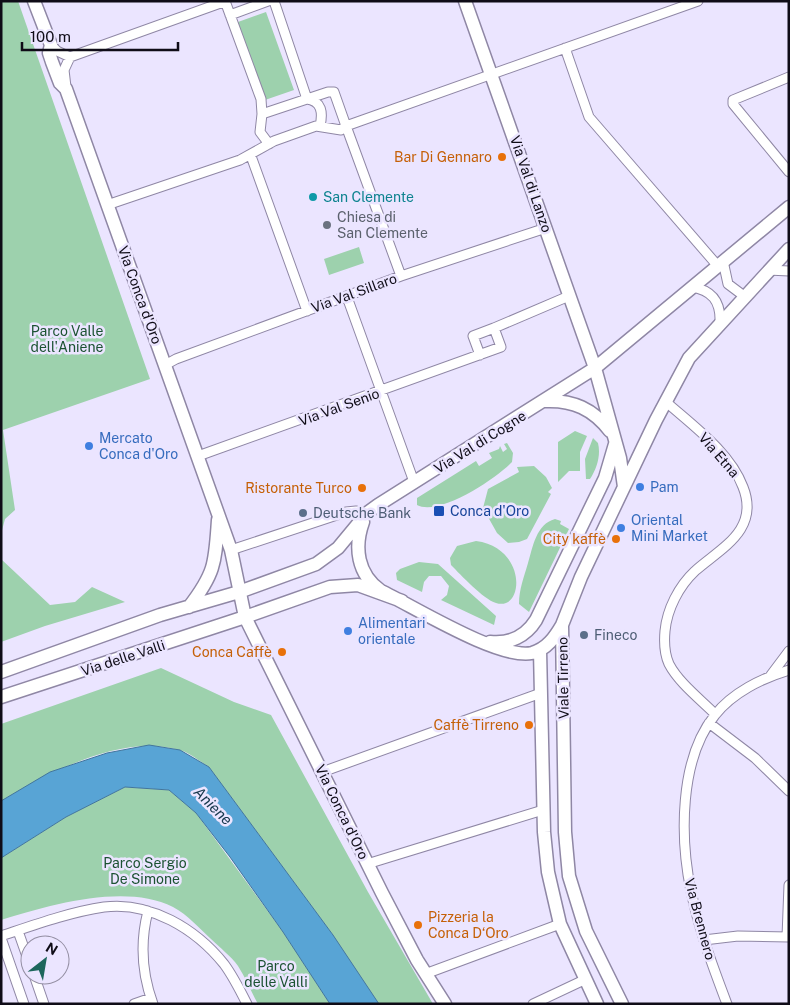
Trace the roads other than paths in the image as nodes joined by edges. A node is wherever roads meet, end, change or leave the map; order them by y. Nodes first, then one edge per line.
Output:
1 (34, 1) edge
2 (268, 1) edge
3 (274, 1) edge
4 (465, 1) edge
5 (698, 1) edge
6 (225, 2) edge
7 (230, 15) junction
8 (51, 45) junction
9 (565, 48) junction
10 (70, 57) junction
11 (491, 73) junction
12 (789, 77) edge
13 (66, 89) junction
14 (307, 99) junction
15 (262, 114) junction
16 (320, 126) junction
17 (346, 126) junction
18 (269, 144) junction
19 (251, 156) junction
20 (789, 172) edge
21 (107, 205) junction
22 (789, 207) edge
23 (546, 228) junction
24 (789, 249) edge
25 (720, 263) junction
26 (768, 270) junction
27 (789, 271) edge
28 (401, 276) junction
29 (691, 287) junction
30 (569, 296) junction
31 (744, 296) junction
32 (347, 297) junction
33 (307, 311) junction
34 (720, 322) junction
35 (494, 328) junction
36 (480, 355) junction
37 (165, 365) junction
38 (595, 368) junction
39 (380, 392) junction
40 (546, 401) junction
41 (665, 401) junction
42 (615, 441) junction
43 (198, 456) junction
44 (414, 482) junction
45 (624, 487) junction
46 (367, 513) junction
47 (218, 516) junction
48 (231, 550) junction
49 (239, 592) junction
50 (402, 601) junction
51 (189, 607) junction
52 (245, 618) junction
53 (562, 625) junction
54 (482, 642) junction
55 (540, 650) junction
56 (789, 652) edge
57 (789, 670) edge
58 (1, 672) edge
59 (771, 675) junction
60 (541, 693) junction
61 (1, 697) edge
62 (715, 714) junction
63 (709, 723) junction
64 (322, 772) junction
65 (789, 791) edge
66 (543, 810) junction
67 (367, 864) junction
68 (789, 886) edge
69 (148, 912) junction
70 (560, 924) junction
71 (18, 931) junction
72 (1, 937) edge
73 (20, 937) edge
74 (788, 937) edge
75 (704, 940) junction
76 (425, 974) junction
77 (584, 980) junction
78 (37, 985) edge
79 (152, 1001) edge
80 (24, 1004) edge
81 (44, 1004) edge
82 (134, 1004) edge
83 (248, 1004) edge
84 (445, 1004) edge
85 (532, 1004) edge
86 (597, 1004) edge
87 (622, 1004) edge
88 (726, 1004) edge

1 - 8 street, Via Conca d'Oro
2 - 7 street
3 - 14 street
4 - 11 street, Via Val di Lanzo
5 - 9 street
6 - 7 street
6 - 10 street
7 - 15 street
8 - 10 street
8 - 13 street, Via Conca d'Oro
9 - 11 street
9 - 25 street
10 - 13 street
11 - 17 street
11 - 23 street, Via Val di Lanzo
12 - 20 street
13 - 21 street, Via Conca d'Oro
14 - 15 street
14 - 16 street
14 - 17 street
15 - 18 street
16 - 17 street
16 - 18 street
17 - 28 street
18 - 19 street
19 - 21 street
19 - 33 street
21 - 37 street, Via Conca d'Oro
22 - 25 street
23 - 28 street, Via Val Sillaro
23 - 30 street, Via Val di Lanzo
24 - 26 street, Viale Tirreno
25 - 29 street
25 - 31 street
26 - 27 street
26 - 31 street, Viale Tirreno
28 - 32 street, Via Val Sillaro
29 - 34 street
29 - 38 street
30 - 35 street
30 - 38 street, Via Val di Lanzo
31 - 34 street, Viale Tirreno
32 - 33 street, Via Val Sillaro
32 - 39 street
33 - 37 street, Via Val Sillaro
34 - 41 street, Viale Tirreno
35 - 36 street, Via Val Senio
35 - 36 street
36 - 39 street, Via Val Senio
37 - 43 street, Via Conca d'Oro
38 - 40 street
38 - 42 street, Via Val di Lanzo
39 - 43 street, Via Val Senio
39 - 44 street
40 - 42 street
40 - 44 street, Via Val di Cogne
41 - 45 street, Viale Tirreno
41 - 62 street, Via Etna
42 - 45 street, Via Val di Lanzo
42 - 54 street
43 - 47 street, Via Conca d'Oro
44 - 46 street, Via Val di Cogne
45 - 53 street, Viale Tirreno
46 - 48 street
46 - 49 street, Via delle Valli
46 - 50 street
47 - 48 street, Via Conca d'Oro
47 - 51 street
48 - 49 street, Via Conca d'Oro
49 - 51 street, Via delle Valli
49 - 52 street, Via Conca d'Oro
50 - 52 street, Via delle Valli
50 - 54 street
51 - 58 street, Via delle Valli
52 - 61 street, Via delle Valli
52 - 64 street, Via Conca d'Oro
53 - 55 street
53 - 87 street, Viale Tirreno
54 - 55 street
55 - 60 street, Viale Tirreno
56 - 59 street
57 - 59 street, Via Brennero
59 - 62 street, Via Brennero
60 - 64 street
60 - 66 street, Viale Tirreno
62 - 63 street, Via Brennero
63 - 65 street
63 - 75 street, Via Brennero
64 - 67 street, Via Conca d'Oro
66 - 67 street
66 - 70 street, Viale Tirreno
67 - 76 street, Via Conca d'Oro
68 - 74 street
69 - 71 street
69 - 79 street
69 - 83 street
70 - 76 street
70 - 77 street, Viale Tirreno
71 - 72 street
71 - 73 street
72 - 80 street
74 - 75 street
75 - 88 street, Via Brennero
76 - 84 street, Via Conca d'Oro
77 - 85 street
77 - 86 street, Viale Tirreno
78 - 81 street
79 - 82 street

